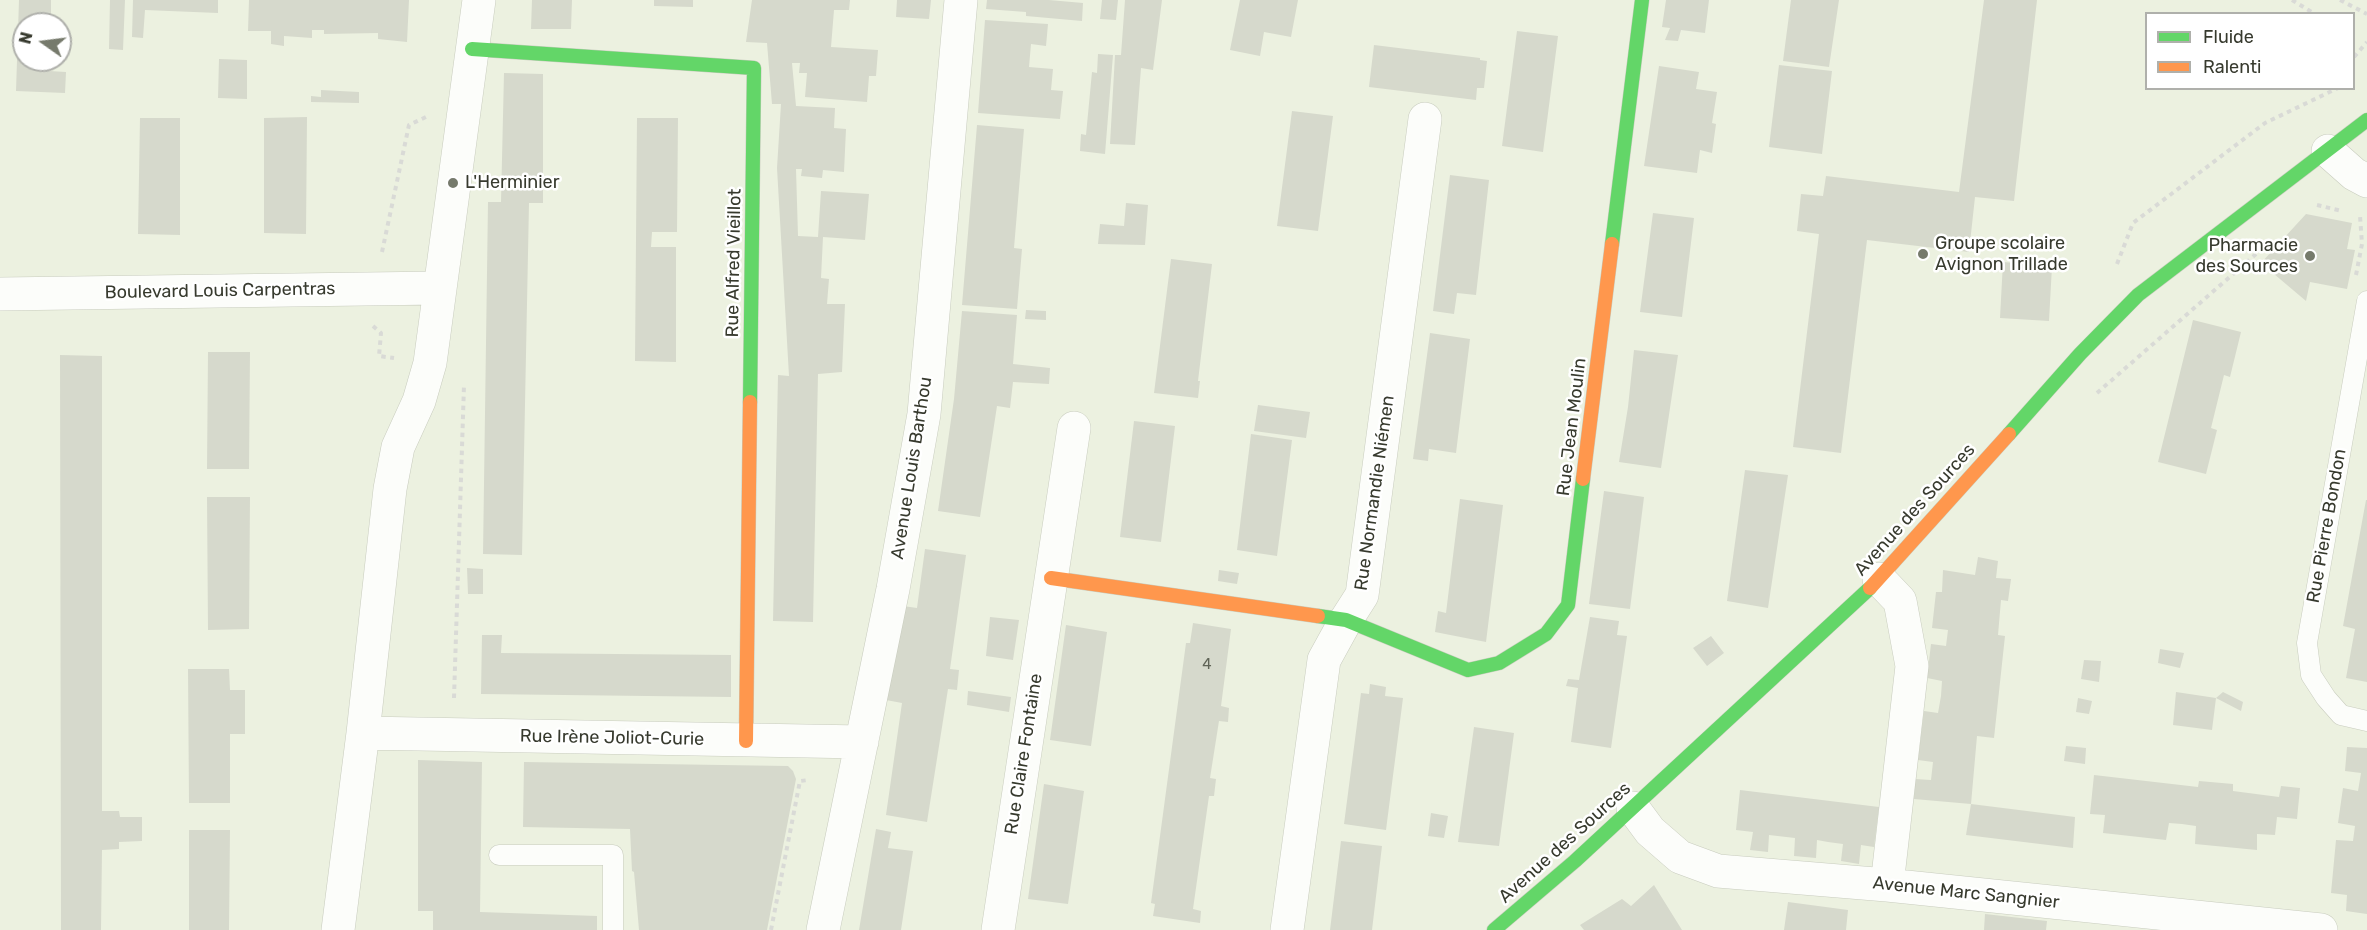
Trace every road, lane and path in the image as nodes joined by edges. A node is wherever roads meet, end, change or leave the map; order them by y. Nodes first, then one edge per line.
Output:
1 (479, 0) edge
2 (961, 0) edge
3 (1642, 0) edge
4 (2292, 0) edge
5 (2340, 0) edge
6 (2312, 12) edge
7 (2367, 14) edge
8 (2367, 42) edge
9 (472, 49) junction
10 (2356, 52) edge
11 (428, 116) dead end
12 (1425, 119) dead end
13 (2367, 120) edge
14 (2328, 151) junction
15 (2367, 181) edge
16 (2313, 204) dead end
17 (2265, 246) dead end
18 (2355, 279) dead end
19 (439, 288) junction
20 (366, 289) junction
21 (0, 294) edge
22 (2367, 301) edge
23 (2168, 330) dead end
24 (430, 363) junction
25 (1074, 428) dead end
26 (1051, 578) junction
27 (1879, 579) junction
28 (1346, 620) junction
29 (454, 701) dead end
30 (2367, 721) edge
31 (363, 734) junction
32 (746, 741) junction
33 (862, 742) junction
34 (854, 782) junction
35 (1634, 808) junction
36 (499, 855) dead end
37 (1887, 885) junction
38 (338, 930) edge
39 (613, 930) edge
40 (771, 930) edge
41 (823, 930) edge
42 (998, 930) edge
43 (1287, 930) edge
44 (1494, 930) edge
45 (2321, 930) edge

1 - 9 street
2 - 33 street, Avenue Louis Barthou
3 - 28 street, Rue Jean Moulin
4 - 6 path
5 - 7 path
8 - 10 path
9 - 19 street
9 - 32 street, Rue Alfred Vieillot
11 - 20 path
12 - 28 street, Rue Normandie Niémen
13 - 14 street, Avenue des Sources
14 - 15 street
14 - 27 street, Avenue des Sources
16 - 18 path
17 - 23 path
19 - 20 street, Boulevard Louis Carpentras
19 - 24 street
20 - 21 street, Boulevard Louis Carpentras
20 - 24 path
22 - 30 lane, Rue Pierre Bondon
24 - 29 path
24 - 31 street
25 - 26 street, Rue Claire Fontaine
26 - 28 street
26 - 42 street, Rue Claire Fontaine
27 - 35 street, Avenue des Sources
27 - 37 street
28 - 43 street, Rue Normandie Niémen
31 - 32 street, Rue Irène Joliot-Curie
31 - 38 street
32 - 33 street, Rue Irène Joliot-Curie
33 - 34 street, Avenue Louis Barthou
34 - 40 path
34 - 41 street, Avenue Louis Barthou
35 - 37 street, Avenue Marc Sangnier
35 - 44 street, Avenue des Sources
36 - 39 lane
37 - 45 street, Avenue Marc Sangnier

